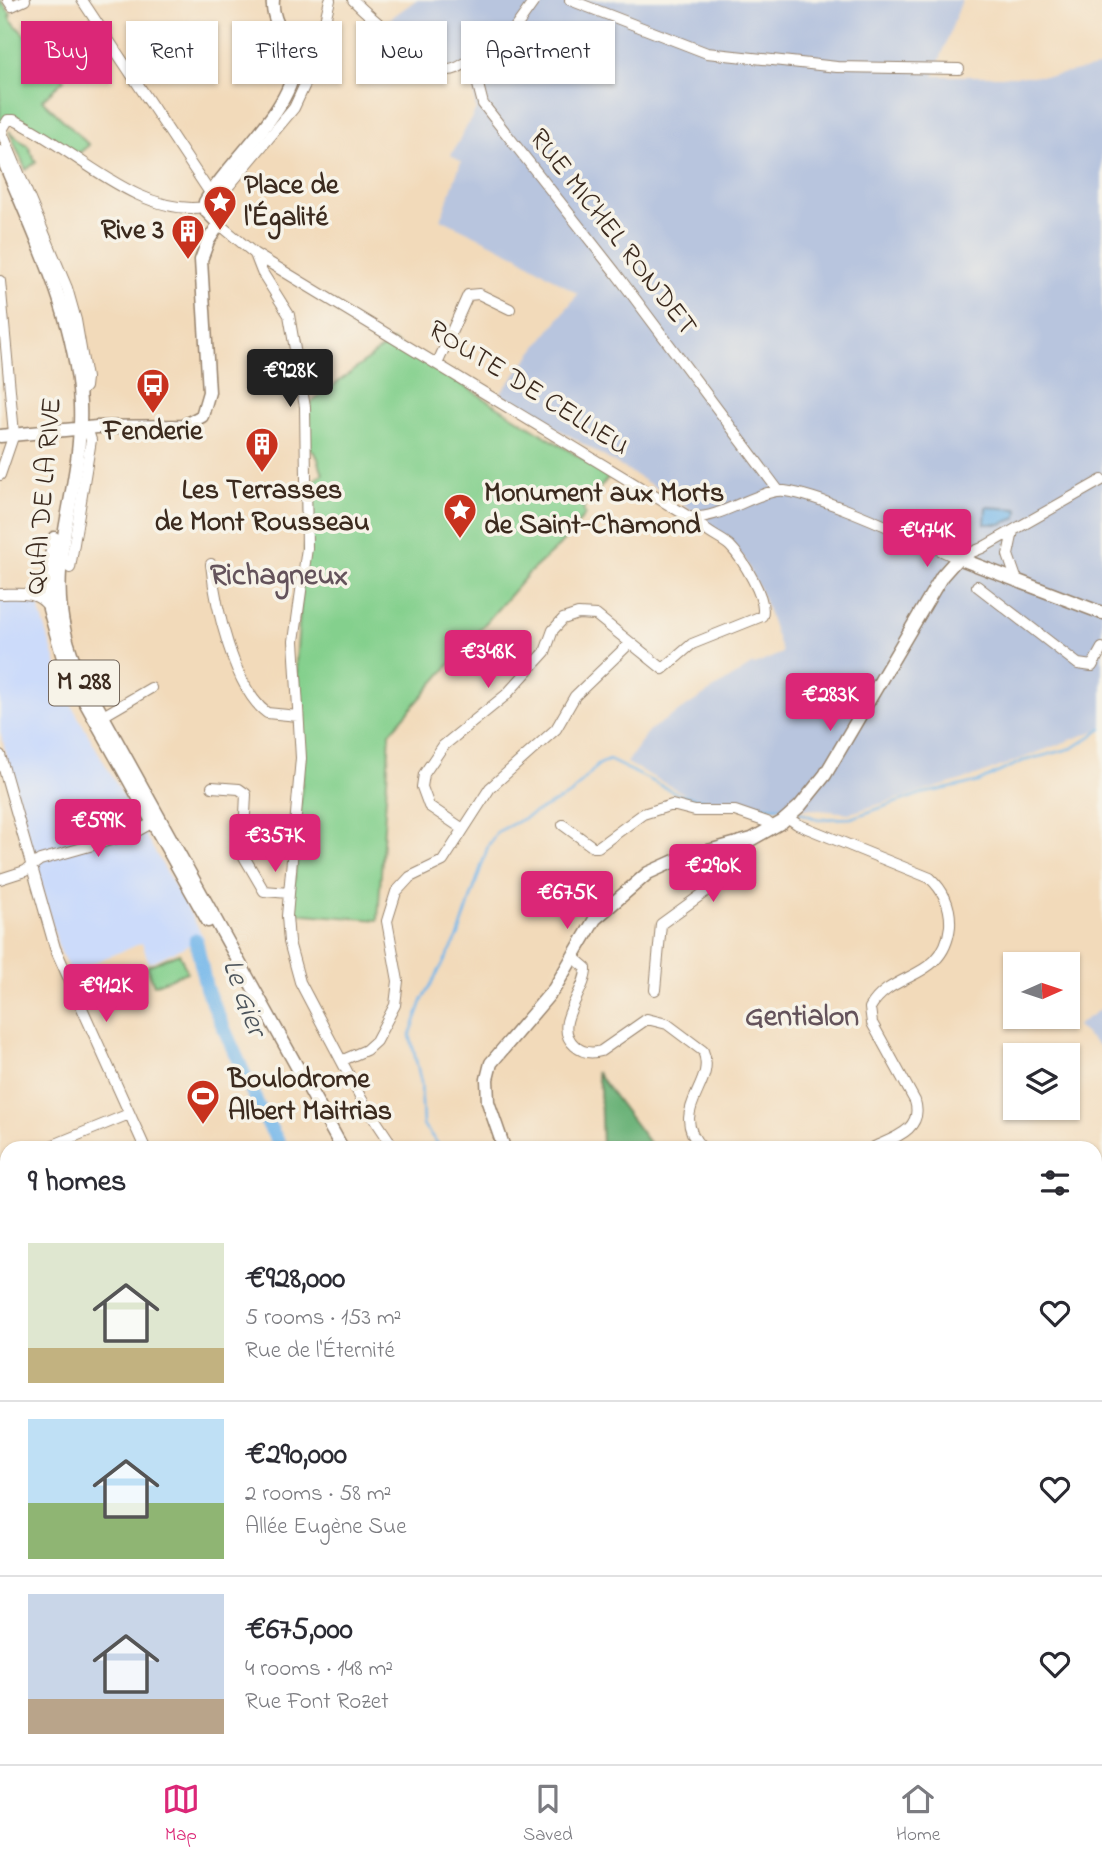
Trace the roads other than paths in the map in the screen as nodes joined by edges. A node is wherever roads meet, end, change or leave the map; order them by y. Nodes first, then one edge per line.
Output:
1 (8, 0) edge
2 (26, 0) edge
3 (82, 0) edge
4 (273, 0) edge
5 (330, 0) edge
6 (353, 0) edge
7 (535, 0) edge
8 (570, 0) edge
9 (519, 21) edge
10 (461, 66) edge
11 (959, 69) dead end
12 (478, 84) edge
13 (1, 129) edge
14 (0, 152) edge
15 (207, 203) junction
16 (219, 224) junction
17 (255, 254) junction
18 (0, 281) edge
19 (510, 309) dead end
20 (66, 323) junction
21 (438, 362) junction
22 (79, 393) junction
23 (80, 429) junction
24 (14, 434) junction
25 (0, 436) edge
26 (0, 475) edge
27 (1102, 480) edge
28 (778, 490) junction
29 (697, 517) junction
30 (1013, 531) junction
31 (958, 558) junction
32 (211, 564) dead end
33 (70, 568) dead end
34 (48, 575) junction
35 (1016, 578) junction
36 (977, 586) dead end
37 (29, 593) junction
38 (0, 594) edge
39 (49, 609) junction
40 (1102, 613) edge
41 (630, 643) junction
42 (1102, 648) edge
43 (151, 688) dead end
44 (103, 716) junction
45 (298, 716) junction
46 (0, 755) edge
47 (212, 787) dead end
48 (5, 792) edge
49 (793, 812) junction
50 (156, 820) junction
51 (563, 825) dead end
52 (773, 827) junction
53 (463, 829) junction
54 (679, 859) junction
55 (31, 866) junction
56 (0, 879) edge
57 (289, 893) junction
58 (573, 957) junction
59 (655, 990) dead end
60 (343, 1060) junction
61 (129, 1114) junction
62 (63, 1141) edge
63 (142, 1141) edge
64 (329, 1141) edge
65 (338, 1141) edge
66 (390, 1141) edge
67 (502, 1141) edge
68 (697, 1141) edge
69 (885, 1141) edge

1 - 2 street
3 - 15 street
4 - 15 main road
5 - 15 street
6 - 10 street
7 - 9 street, RUE MICHEL RONDET
8 - 11 street
12 - 28 street, RUE MICHEL RONDET
13 - 15 street
13 - 22 street
14 - 20 main road, QUAI DE LA RIVE / M 288
15 - 16 main road
16 - 17 street, ROUTE DE CELLIEU
16 - 23 main road
17 - 21 street, ROUTE DE CELLIEU
17 - 45 street
18 - 24 street
19 - 21 street
20 - 22 main road, QUAI DE LA RIVE / M 288
20 - 23 main road, QUAI DE LA RIVE / M 288
21 - 29 street, ROUTE DE CELLIEU
22 - 23 main road, QUAI DE LA RIVE / M 288
23 - 24 main road
23 - 33 street
23 - 34 main road, QUAI DE LA RIVE / M 288
23 - 44 main road, QUAI DE LA RIVE / M 288
24 - 25 main road
24 - 26 street
27 - 30 street
28 - 29 street
28 - 31 street
29 - 41 street
30 - 31 street
30 - 35 street
31 - 35 main road
31 - 49 main road
32 - 45 street
34 - 37 street
34 - 39 main road, QUAI DE LA RIVE / M 288
35 - 40 main road
36 - 42 street
37 - 38 street
37 - 39 street
39 - 50 main road, QUAI DE LA RIVE / M 288
41 - 53 street
41 - 53 street
43 - 44 street
44 - 50 main road, QUAI DE LA RIVE / M 288
45 - 57 street
46 - 48 street
47 - 57 street
48 - 55 street
49 - 52 main road
49 - 69 street
50 - 55 street
50 - 64 main road, M 288
50 - 65 main road, M 288
51 - 52 street
52 - 54 main road
53 - 60 street
54 - 58 main road
54 - 59 street
55 - 56 street
55 - 61 street
57 - 60 street
58 - 67 main road
58 - 68 street
60 - 66 street
61 - 62 street
61 - 63 street

